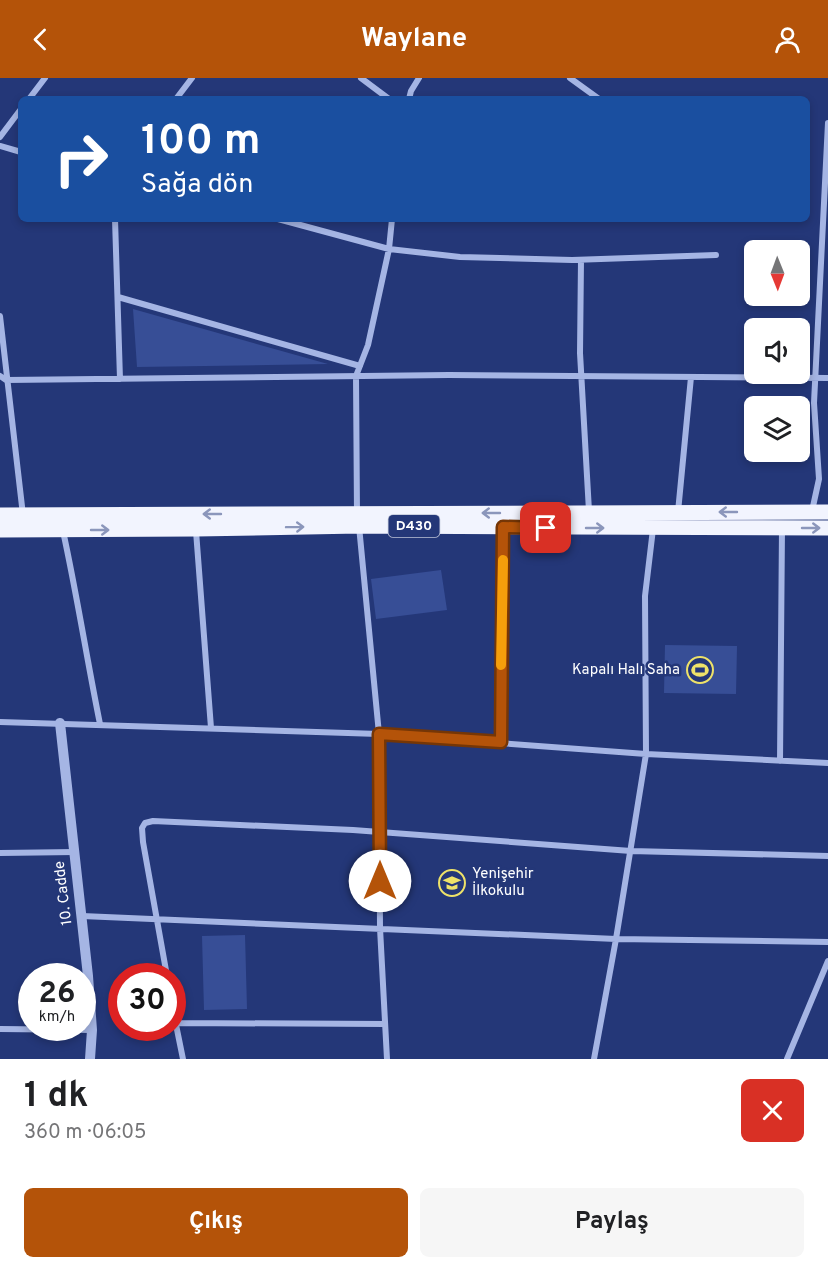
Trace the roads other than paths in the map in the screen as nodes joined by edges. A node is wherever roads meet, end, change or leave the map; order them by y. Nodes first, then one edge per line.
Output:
1 (45, 78) edge
2 (192, 78) edge
3 (361, 78) edge
4 (419, 78) edge
5 (570, 78) edge
6 (30, 96) edge
7 (178, 96) edge
8 (385, 96) edge
9 (410, 96) edge
10 (595, 96) edge
11 (18, 113) edge
12 (828, 123) edge
13 (0, 136) edge
14 (0, 146) edge
15 (828, 147) edge
16 (18, 151) edge
17 (116, 222) edge
18 (289, 222) edge
19 (392, 222) edge
20 (389, 249) junction
21 (716, 255) dead end
22 (581, 260) junction
23 (118, 297) junction
24 (0, 316) edge
25 (360, 366) junction
26 (357, 376) junction
27 (815, 376) junction
28 (582, 377) junction
29 (691, 377) junction
30 (3, 378) edge
31 (828, 378) edge
32 (120, 379) junction
33 (678, 512) junction
34 (812, 512) junction
35 (828, 512) edge
36 (589, 513) junction
37 (0, 515) edge
38 (23, 515) junction
39 (358, 520) junction
40 (503, 527) junction
41 (653, 528) junction
42 (782, 528) junction
43 (828, 528) edge
44 (196, 529) junction
45 (0, 530) edge
46 (62, 530) junction
47 (0, 722) edge
48 (60, 723) junction
49 (100, 724) junction
50 (211, 728) junction
51 (379, 734) junction
52 (501, 742) junction
53 (646, 754) junction
54 (780, 761) junction
55 (828, 763) edge
56 (380, 834) junction
57 (631, 851) junction
58 (75, 852) junction
59 (0, 853) edge
60 (828, 856) edge
61 (82, 916) junction
62 (155, 917) junction
63 (380, 928) junction
64 (616, 939) junction
65 (828, 942) edge
66 (828, 961) edge
67 (86, 963) edge
68 (164, 963) edge
69 (186, 1023) edge
70 (385, 1024) junction
71 (0, 1029) edge
72 (18, 1029) edge
73 (91, 1041) edge
74 (180, 1041) edge
75 (90, 1059) edge
76 (183, 1059) edge
77 (387, 1059) edge
78 (594, 1059) edge
79 (787, 1059) edge

1 - 6 street
2 - 7 street
3 - 8 street
4 - 9 street
5 - 10 street
11 - 13 street
12 - 15 street
14 - 16 street
15 - 27 street
17 - 23 street
18 - 20 street
19 - 20 street
20 - 22 street
20 - 25 street
21 - 22 street
22 - 28 street
23 - 25 street
23 - 32 street
24 - 30 street
25 - 26 street
26 - 28 street
26 - 32 street
26 - 39 street
27 - 29 street
27 - 31 street
27 - 34 street
28 - 29 street
28 - 36 street
29 - 33 street
30 - 32 street
30 - 38 street
34 -> 33 highway, D430
33 - 36 highway, D430
34 - 35 highway, D430
36 -> 39 highway, D430
37 - 38 highway, D430
39 -> 38 highway, D430
39 - 40 highway, D430
44 -> 39 highway, D430
39 - 51 street
40 -> 41 highway, D430
40 - 52 street
41 - 42 highway, D430
41 - 53 street
42 -> 43 highway, D430
42 - 54 street
46 -> 44 highway, D430
44 - 50 street
45 - 46 highway, D430
46 - 49 street
47 - 48 street
48 - 49 street
48 - 58 street, 10. Cadde
49 - 50 street
50 - 51 street
51 - 52 street
51 - 56 street
52 - 53 street
53 - 54 street
53 - 57 street
54 - 55 street
56 - 57 street
56 - 62 street
56 - 63 street
57 - 60 street
57 - 64 street
58 - 59 street
58 - 61 street, 10. Cadde
61 - 62 street
61 - 67 street, 10. Cadde
62 - 63 street
62 - 68 street
63 - 64 street
63 - 70 street
64 - 65 street
64 - 78 street
66 - 79 street
69 - 70 street
70 - 77 street
71 - 72 street
73 - 75 street, 10. Cadde
74 - 76 street

